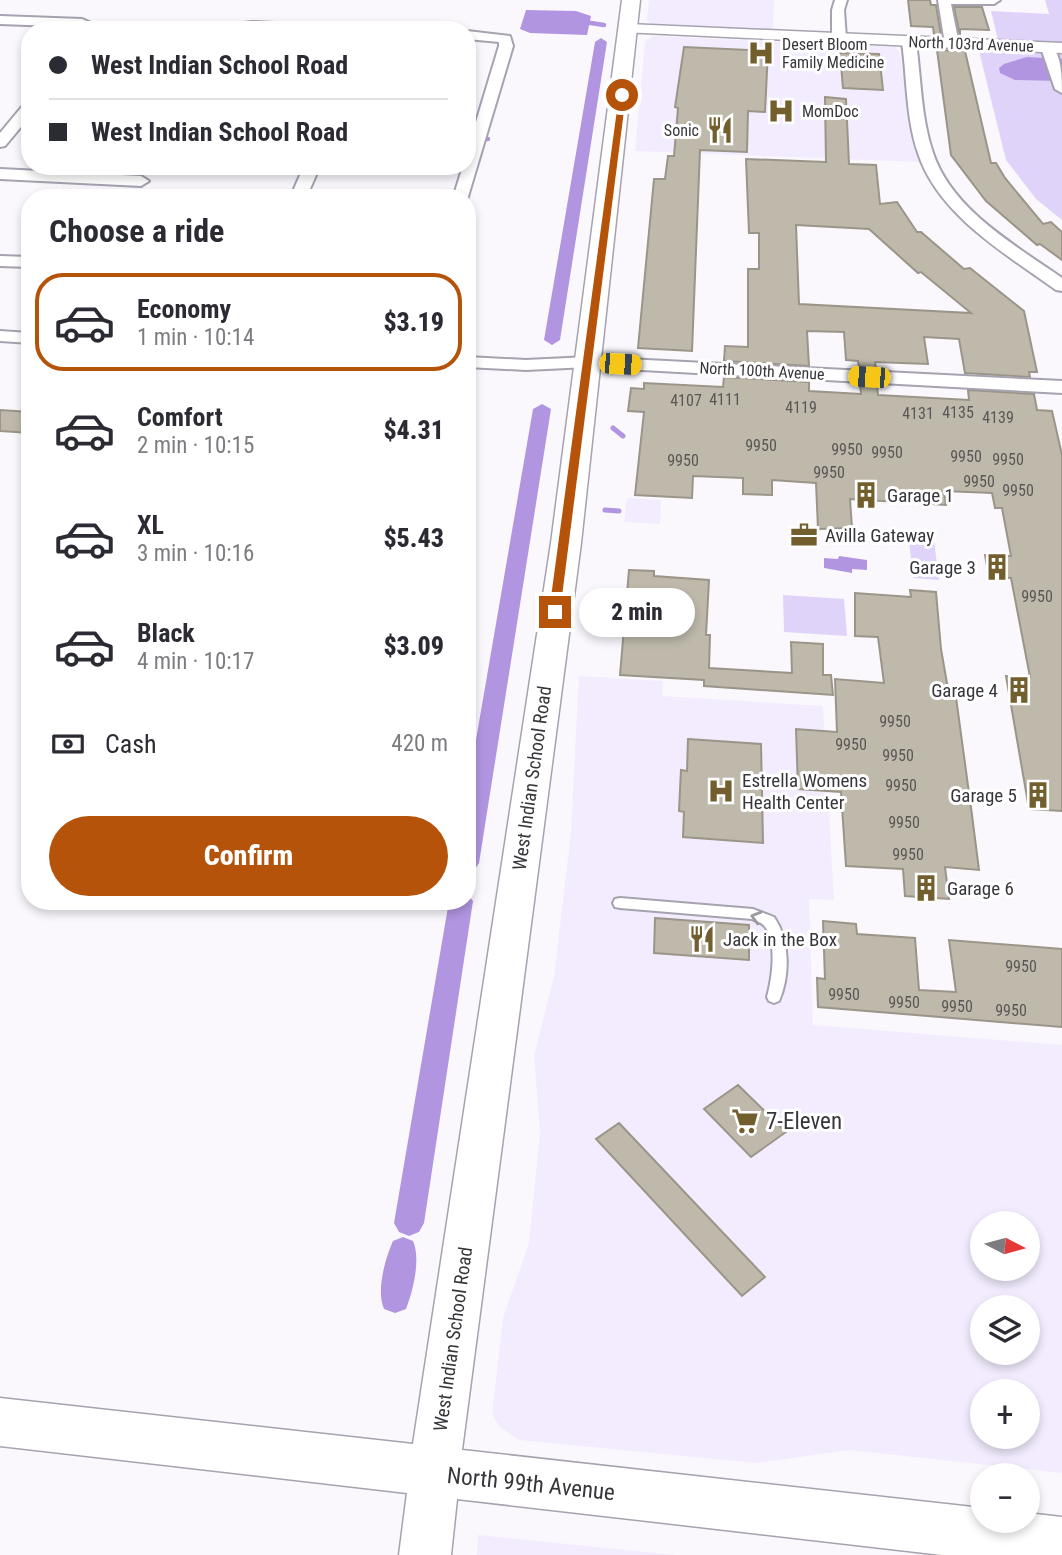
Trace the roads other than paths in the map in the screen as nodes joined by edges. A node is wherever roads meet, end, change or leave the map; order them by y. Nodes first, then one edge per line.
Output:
1 (631, 0) edge
2 (841, 0) edge
3 (944, 0) edge
4 (950, 0) edge
5 (994, 0) edge
6 (0, 20) edge
7 (27, 21) edge
8 (628, 29) junction
9 (476, 36) edge
10 (839, 38) junction
11 (909, 42) junction
12 (952, 44) junction
13 (1055, 48) edge
14 (1062, 89) edge
15 (21, 117) edge
16 (0, 143) edge
17 (476, 147) edge
18 (0, 174) edge
19 (145, 175) edge
20 (141, 181) junction
21 (136, 189) edge
22 (0, 261) edge
23 (21, 262) edge
24 (1062, 286) edge
25 (0, 325) edge
26 (21, 326) edge
27 (0, 336) edge
28 (21, 337) edge
29 (476, 350) edge
30 (476, 362) edge
31 (588, 362) junction
32 (1062, 387) edge
33 (620, 903) dead end
34 (774, 997) dead end
35 (0, 1422) edge
36 (435, 1473) junction
37 (976, 1543) edge
38 (1062, 1543) edge
39 (425, 1555) edge

1 - 8 main road, West Indian School Road
2 - 10 street
3 - 12 street
4 - 5 street
6 - 7 street
8 - 10 street, North 103rd Avenue
8 - 31 main road, West Indian School Road
9 - 17 street
10 - 11 street, North 103rd Avenue
11 - 12 street, North 103rd Avenue
11 - 24 street
12 - 13 street, North 103rd Avenue
13 - 14 street
15 - 16 street
18 - 20 street
19 - 20 street
20 - 21 street
22 - 23 street
25 - 26 street
27 - 28 street
29 - 31 street
30 - 31 street
31 - 32 street, North 100th Avenue
31 - 36 main road, West Indian School Road
34 -> 33 lane
35 - 36 main road, North 99th Avenue
36 - 37 main road, North 99th Avenue
36 - 39 main road, West Indian School Road
37 - 38 main road, North 99th Avenue

